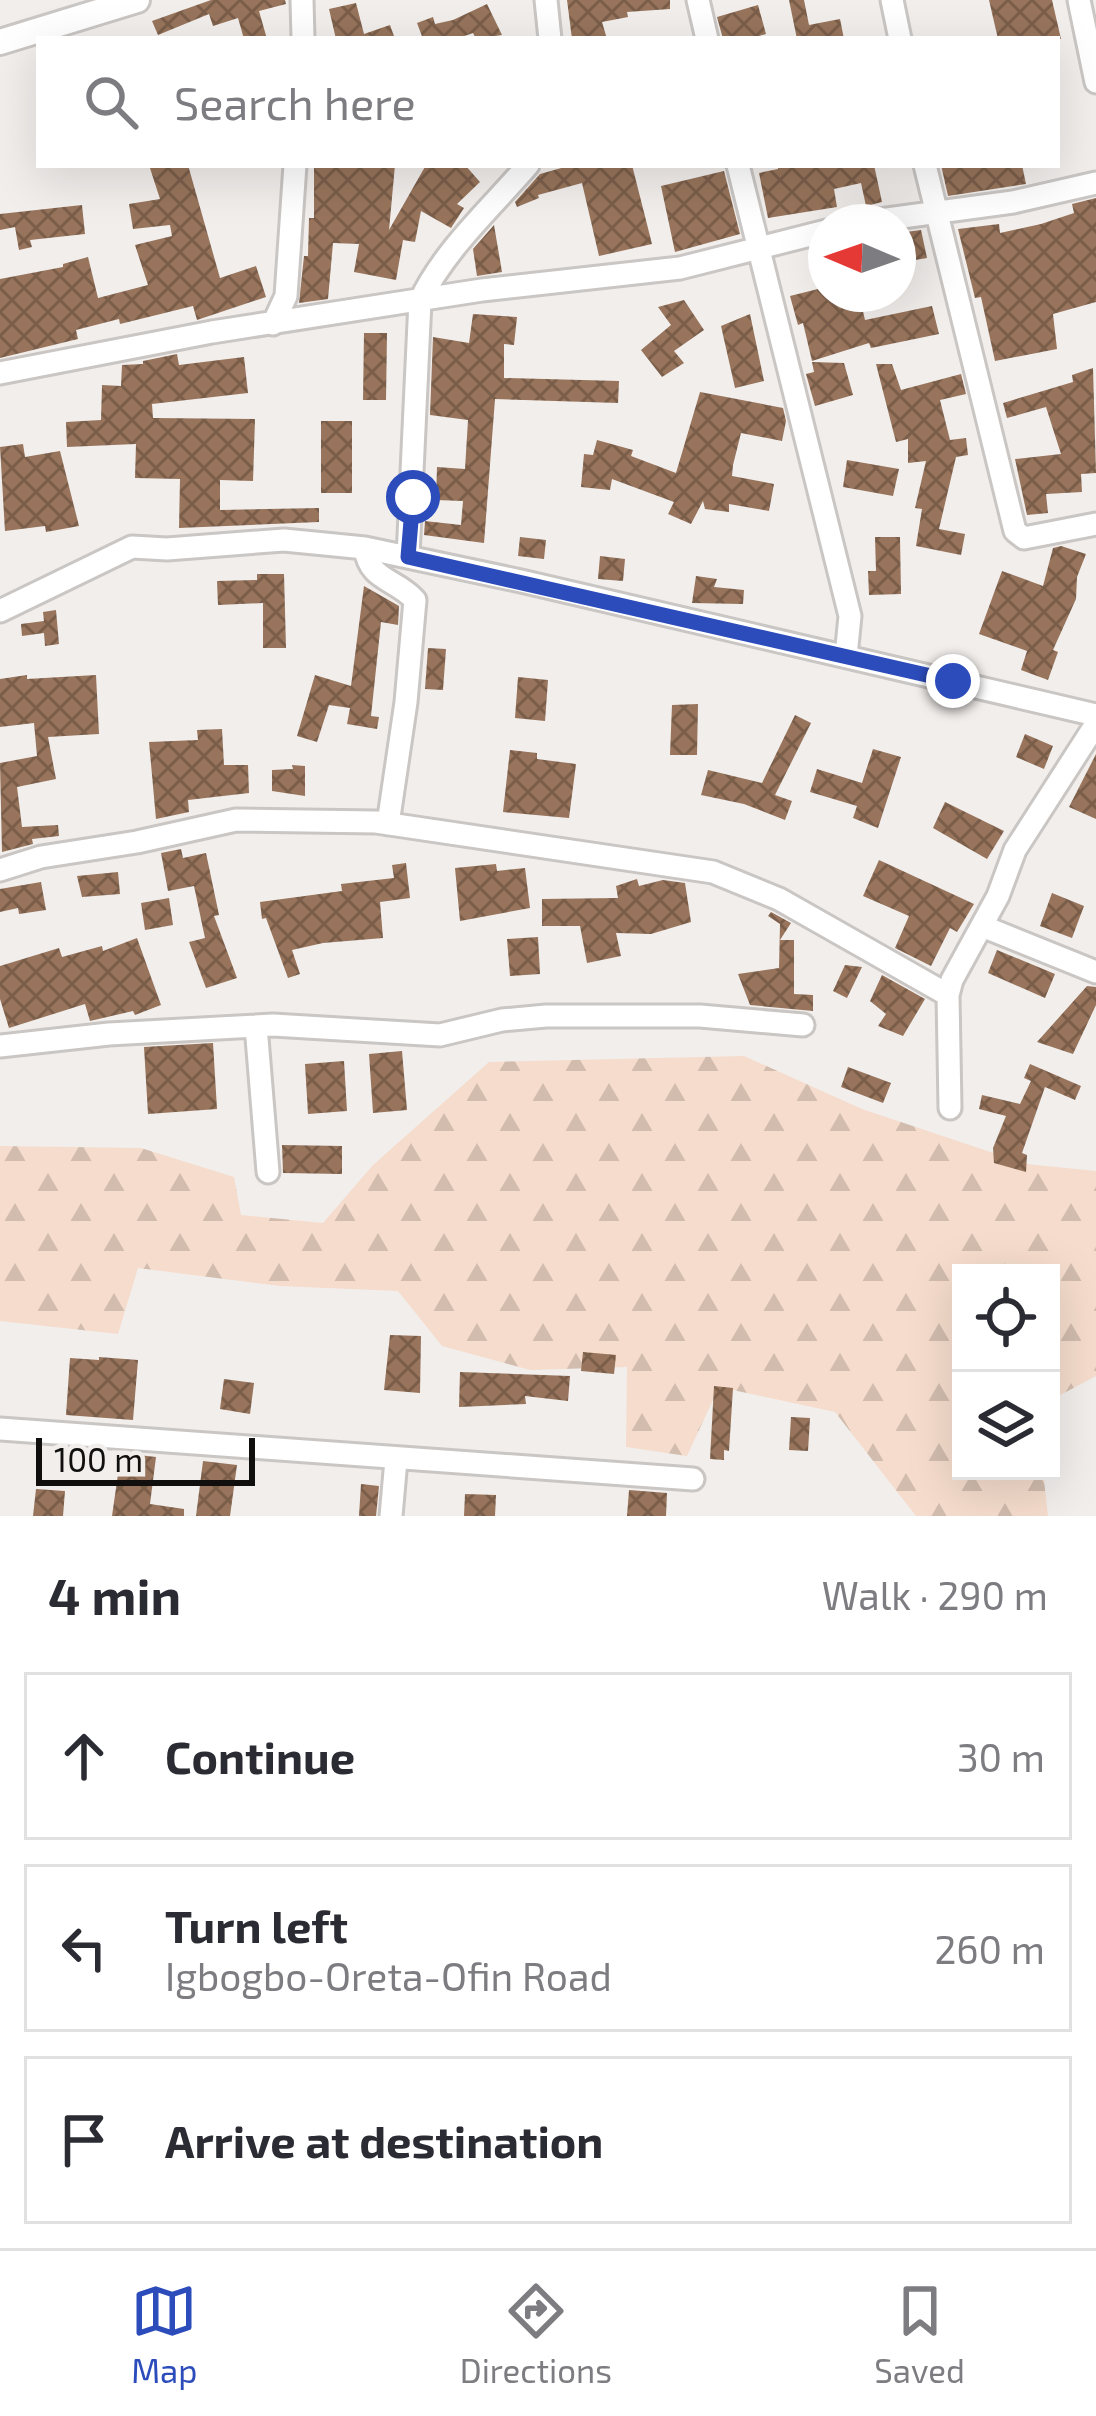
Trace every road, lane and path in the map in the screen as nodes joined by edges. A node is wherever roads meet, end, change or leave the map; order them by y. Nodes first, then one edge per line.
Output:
1 (136, 0) edge
2 (302, 0) edge
3 (546, 0) edge
4 (698, 0) edge
5 (892, 0) edge
6 (1078, 0) edge
7 (303, 36) edge
8 (550, 36) edge
9 (706, 36) edge
10 (899, 36) edge
11 (0, 42) edge
12 (1096, 82) edge
13 (295, 168) edge
14 (525, 168) edge
15 (739, 168) edge
16 (926, 168) edge
17 (1096, 183) edge
18 (934, 210) junction
19 (916, 213) edge
20 (808, 236) edge
21 (759, 249) junction
22 (286, 296) junction
23 (420, 302) junction
24 (302, 320) junction
25 (273, 324) junction
26 (0, 374) edge
27 (1096, 524) edge
28 (365, 548) junction
29 (408, 557) junction
30 (0, 611) edge
31 (846, 656) junction
32 (1096, 719) edge
33 (388, 824) junction
34 (0, 870) edge
35 (982, 926) junction
36 (1096, 972) edge
37 (948, 995) junction
38 (803, 1025) dead end
39 (256, 1026) junction
40 (0, 1046) edge
41 (950, 1108) dead end
42 (268, 1172) dead end
43 (0, 1430) edge
44 (396, 1460) junction
45 (693, 1479) dead end
46 (391, 1516) edge

1 - 11 main road
2 - 7 street
3 - 8 street
4 - 9 street
5 - 10 street
6 - 12 street
13 - 22 street
14 - 23 street
15 - 21 street
16 - 18 street
17 - 18 street
18 - 19 street
18 - 27 street
20 - 21 street
21 - 23 street
21 - 31 street
22 - 24 street
22 - 25 street
23 - 24 street
23 - 29 street
24 - 25 street
25 - 26 street
28 - 29 street
28 - 30 street
28 - 33 street
29 - 31 street
31 - 32 street
32 - 35 street
33 - 34 street
33 - 37 street
35 - 36 street
35 - 37 street
37 - 41 street
38 - 39 street
39 - 40 street
39 - 42 street
43 - 44 street
44 - 45 street
44 - 46 street

